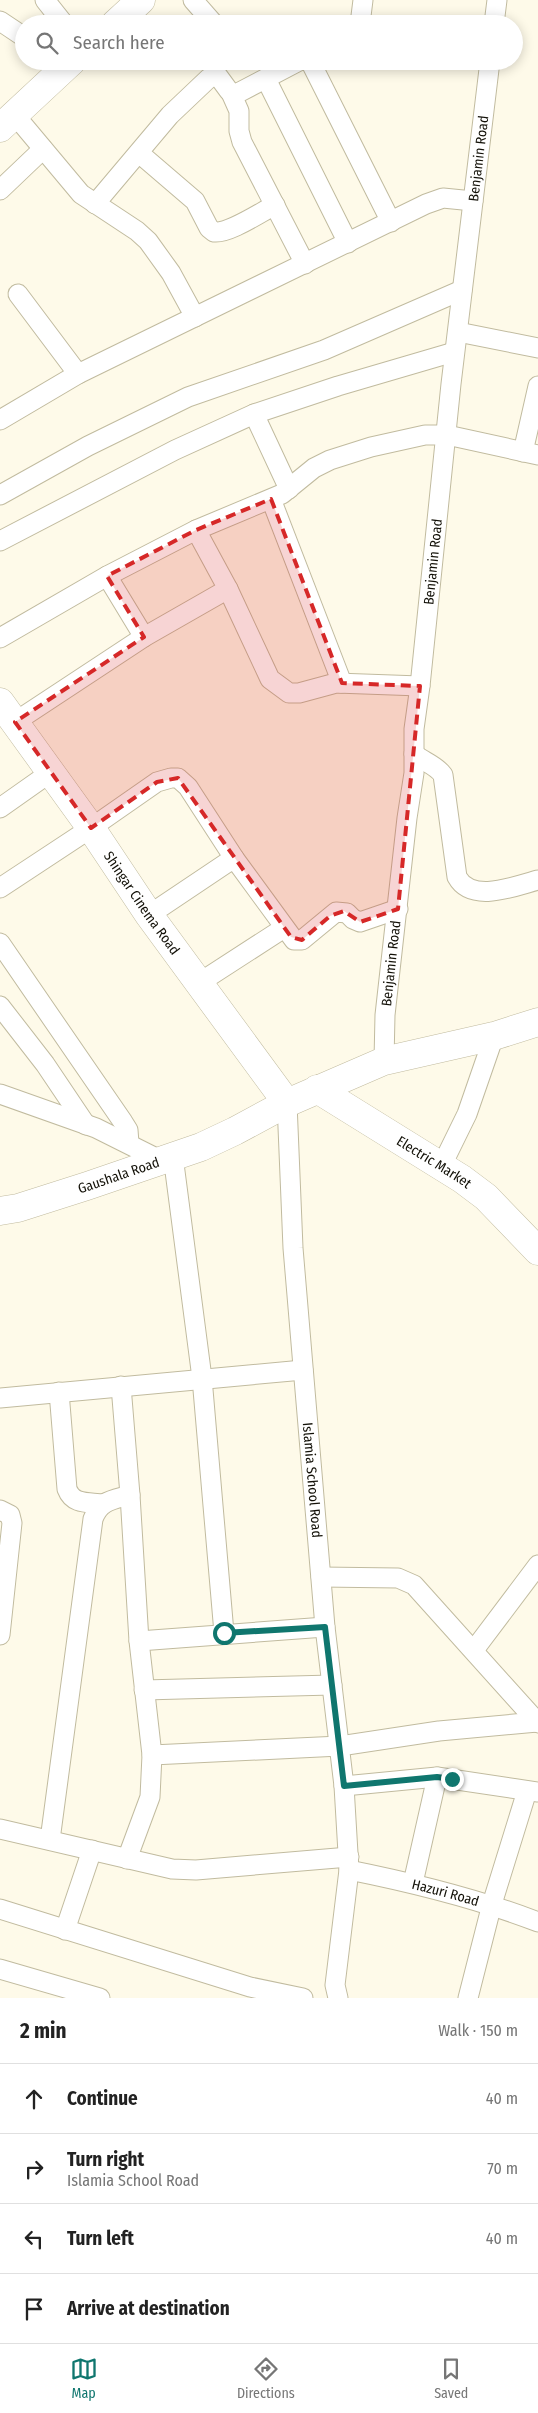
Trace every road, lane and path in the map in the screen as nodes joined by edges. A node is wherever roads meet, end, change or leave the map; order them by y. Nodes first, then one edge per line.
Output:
1 (45, 0) edge
2 (141, 0) edge
3 (193, 0) edge
4 (362, 0) edge
5 (497, 0) edge
6 (57, 15) edge
7 (125, 15) edge
8 (206, 15) edge
9 (361, 15) edge
10 (495, 15) edge
11 (0, 20) edge
12 (15, 30) edge
13 (60, 70) edge
14 (211, 70) edge
15 (213, 70) edge
16 (282, 70) edge
17 (315, 70) edge
18 (489, 70) edge
19 (266, 79) junction
20 (231, 93) junction
21 (7, 121) edge
22 (43, 149) junction
23 (139, 153) junction
24 (0, 190) edge
25 (473, 201) junction
26 (95, 204) junction
27 (275, 205) junction
28 (391, 222) junction
29 (348, 243) junction
30 (305, 264) junction
31 (462, 290) junction
32 (18, 294) dead end
33 (195, 317) junction
34 (458, 332) junction
35 (538, 348) edge
36 (454, 352) junction
37 (78, 374) junction
38 (538, 386) edge
39 (254, 414) junction
40 (0, 420) edge
41 (447, 435) junction
42 (531, 453) edge
43 (289, 489) junction
44 (0, 496) edge
45 (271, 499) junction
46 (196, 530) junction
47 (0, 541) edge
48 (107, 576) junction
49 (228, 589) junction
50 (144, 637) junction
51 (0, 638) edge
52 (342, 682) junction
53 (420, 686) junction
54 (7, 712) edge
55 (414, 754) junction
56 (51, 772) junction
57 (0, 808) edge
58 (91, 828) junction
59 (234, 858) junction
60 (538, 880) edge
61 (0, 888) edge
62 (398, 910) junction
63 (149, 915) junction
64 (284, 928) junction
65 (0, 943) edge
66 (199, 983) junction
67 (0, 1006) edge
68 (538, 1022) edge
69 (494, 1036) junction
70 (384, 1061) junction
71 (317, 1089) junction
72 (0, 1094) edge
73 (287, 1102) junction
74 (86, 1125) junction
75 (129, 1143) junction
76 (167, 1158) junction
77 (441, 1167) junction
78 (0, 1211) edge
79 (538, 1251) edge
80 (303, 1370) junction
81 (202, 1378) junction
82 (121, 1386) junction
83 (59, 1392) junction
84 (0, 1398) edge
85 (130, 1495) junction
86 (102, 1504) junction
87 (0, 1510) edge
88 (538, 1565) edge
89 (321, 1577) junction
90 (325, 1627) junction
91 (224, 1633) junction
92 (0, 1634) edge
93 (138, 1640) junction
94 (474, 1650) junction
95 (332, 1685) junction
96 (144, 1690) junction
97 (538, 1723) edge
98 (340, 1746) junction
99 (152, 1755) junction
100 (437, 1777) junction
101 (344, 1786) junction
102 (532, 1791) edge
103 (0, 1829) edge
104 (50, 1840) junction
105 (92, 1850) junction
106 (127, 1859) junction
107 (349, 1864) junction
108 (413, 1883) junction
109 (492, 1904) junction
110 (0, 1909) edge
111 (538, 1922) edge
112 (65, 1930) junction
113 (0, 1969) edge
114 (248, 1992) edge
115 (98, 1998) edge
116 (303, 1998) edge
117 (338, 1998) edge
118 (468, 1998) edge

1 - 6 street
2 - 7 street
3 - 8 street
4 - 9 street
5 - 10 street
11 - 12 street
13 - 21 street
14 - 23 street
15 - 20 street
16 - 19 street
17 - 28 street
18 - 25 street, Benjamin Road
19 - 20 street
19 - 29 street
20 - 27 street
21 - 22 street
22 - 24 street
22 - 26 street
23 - 26 street
23 - 27 street
25 - 28 street
25 - 31 street, Benjamin Road
26 - 33 street
27 - 30 street
28 - 29 street
29 - 30 street
30 - 33 street
31 - 34 street, Benjamin Road
31 - 44 street
32 - 37 street
33 - 37 street
34 - 35 street
34 - 36 street, Benjamin Road
36 - 39 street
36 - 41 street, Benjamin Road
37 - 40 street
38 - 42 street
39 - 43 street
39 - 47 street
41 - 42 street
41 - 43 street
41 - 53 street, Benjamin Road
43 - 45 street
45 - 46 street
45 - 52 street
46 - 48 street
46 - 49 street
48 - 50 street
48 - 51 street
49 - 50 street
49 - 52 street
50 - 54 street
52 - 53 street
53 - 55 street, Benjamin Road
54 - 56 street, Shingar Cinema Road
55 - 60 street
55 - 62 street, Benjamin Road
56 - 57 street
56 - 58 street, Shingar Cinema Road
58 - 59 street
58 - 61 street
58 - 63 street, Shingar Cinema Road
59 - 63 street
59 - 64 street
62 - 64 street
62 - 70 street, Benjamin Road
63 - 66 street, Shingar Cinema Road
64 - 66 street
65 - 75 street
66 - 73 street, Shingar Cinema Road
67 - 74 street
68 - 69 street, Gaushala Road
69 - 70 street, Gaushala Road
69 - 77 street
70 - 71 street, Gaushala Road
71 - 73 street, Gaushala Road
71 - 77 street, Electric Market
72 - 74 street
73 - 76 street, Gaushala Road
73 - 80 street, Islamia School Road
74 - 75 street
75 - 76 street
76 - 78 street, Gaushala Road
76 - 81 street
77 - 79 street, Electric Market
80 - 81 street
80 - 89 street, Islamia School Road
81 - 82 street
81 - 91 street
82 - 83 street
82 - 85 street
83 - 84 street
83 - 86 street
85 - 86 street
85 - 93 street
86 - 104 street
87 - 92 street
88 - 94 street
89 - 90 street, Islamia School Road
89 - 94 street
90 - 91 street
90 - 95 street, Islamia School Road
91 - 93 street
93 - 96 street
94 - 97 street
95 - 96 street
95 - 98 street, Islamia School Road
96 - 99 street
97 - 98 street
98 - 99 street
98 - 101 street, Islamia School Road
99 - 106 street
100 - 101 street
100 - 102 street
100 - 108 street
101 - 107 street, Islamia School Road
102 - 109 street
103 - 104 street, Hazuri Road
104 - 105 street, Hazuri Road
105 - 106 street, Hazuri Road
105 - 112 street
106 - 107 street, Hazuri Road
107 - 108 street, Hazuri Road
107 - 117 street, Islamia School Road
108 - 109 street, Hazuri Road
109 - 111 street, Hazuri Road
109 - 118 street
110 - 112 street
112 - 114 street
113 - 115 street
114 - 116 street

